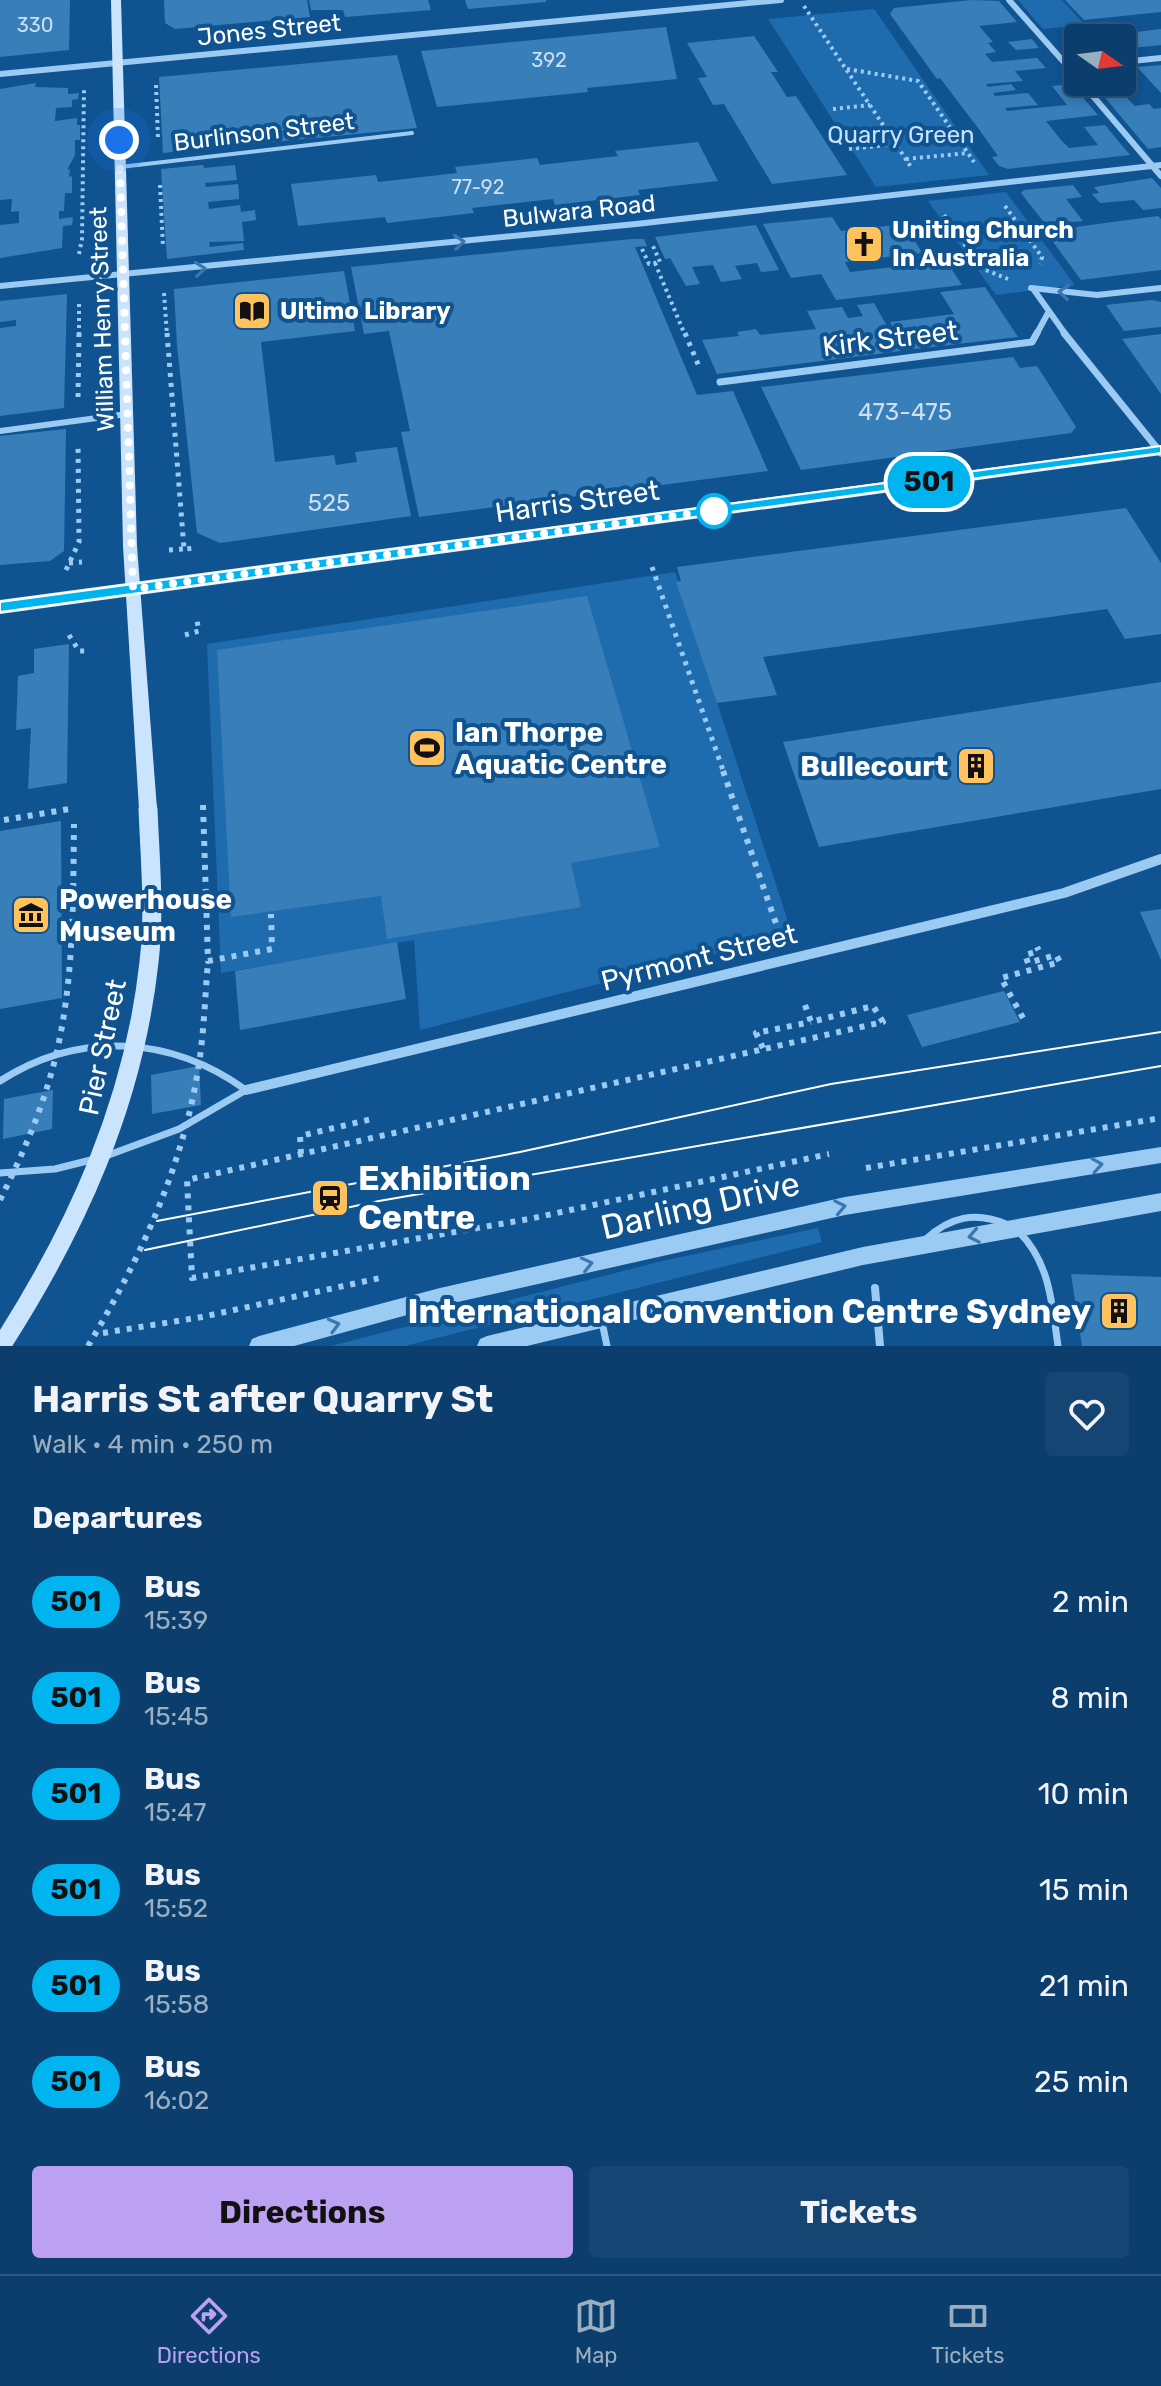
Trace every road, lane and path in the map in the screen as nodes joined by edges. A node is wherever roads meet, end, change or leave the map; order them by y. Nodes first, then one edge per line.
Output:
1 (116, 0) edge
2 (781, 0) edge
3 (1009, 0) edge
4 (805, 9) dead end
5 (1161, 58) edge
6 (1064, 61) edge
7 (1136, 61) edge
8 (117, 63) junction
9 (0, 74) edge
10 (84, 86) dead end
11 (1094, 96) edge
12 (870, 105) junction
13 (833, 109) dead end
14 (412, 133) dead end
15 (896, 144) junction
16 (849, 149) dead end
17 (968, 153) dead end
18 (906, 159) junction
19 (1161, 165) edge
20 (1153, 166) junction
21 (120, 167) junction
22 (1161, 176) edge
23 (927, 192) junction
24 (641, 246) dead end
25 (79, 255) dead end
26 (122, 276) junction
27 (0, 286) edge
28 (163, 288) dead end
29 (1161, 288) edge
30 (1034, 290) joint
31 (1042, 301) junction
32 (1048, 313) junction
33 (704, 379) dead end
34 (720, 382) dead end
35 (128, 414) junction
36 (0, 431) edge
37 (1160, 451) edge
38 (184, 549) dead end
39 (82, 562) dead end
40 (68, 564) dead end
41 (652, 567) dead end
42 (133, 589) junction
43 (0, 607) edge
44 (197, 621) dead end
45 (69, 635) dead end
46 (185, 635) dead end
47 (87, 651) dead end
48 (203, 805) dead end
49 (75, 808) dead end
50 (4, 820) dead end
51 (74, 824) dead end
52 (1161, 859) edge
53 (271, 914) dead end
54 (1037, 947) dead end
55 (789, 958) junction
56 (208, 961) junction
57 (805, 1005) dead end
58 (1023, 1018) dead end
59 (811, 1022) junction
60 (763, 1048) junction
61 (0, 1081) edge
62 (246, 1090) junction
63 (372, 1119) dead end
64 (301, 1154) junction
65 (829, 1154) dead end
66 (1161, 1155) edge
67 (0, 1173) edge
68 (0, 1200) edge
69 (1161, 1202) edge
70 (1014, 1228) junction
71 (875, 1288) dead end
72 (601, 1319) junction
73 (1, 1346) edge
74 (88, 1346) edge
75 (259, 1346) edge
76 (487, 1346) edge
77 (607, 1346) edge
78 (880, 1346) edge
79 (1058, 1346) edge

1 - 8 main road, William Henry Street
2 - 8 street, Jones Street
3 - 6 street
4 - 12 path
5 - 7 street
8 - 9 street, Jones Street
8 - 21 main road, William Henry Street
10 - 25 path, William Henry Street
11 - 20 street
12 - 13 path
12 - 15 path
14 - 21 lane, Burlinson Street
15 - 16 path
15 - 18 path
17 - 18 path
18 - 23 path
19 - 20 street, Bulwara Road
20 - 22 street
20 - 23 street, Bulwara Road
21 - 26 main road, William Henry Street
26 -> 23 street, Bulwara Road
23 - 30 path
24 - 33 path
26 - 27 street, Bulwara Road
26 - 35 main road, William Henry Street
28 - 38 path
29 -> 31 street
30 - 31 street
31 - 32 street
32 - 34 street, Kirk Street
32 - 37 street
35 - 36 lane
35 - 42 main road, William Henry Street
37 - 42 main road, Harris Street
39 - 40 path
41 - 55 path
42 - 43 main road, Harris Street
42 - 73 main road, Pier Street, bridge
44 - 46 path
45 - 47 path
48 - 56 path
49 - 50 path
51 - 68 path, bridge
52 - 55 street, Pyrmont Street
53 - 56 path
54 - 58 path
55 - 62 street, Pyrmont Street
56 - 74 path, bridge
57 - 59 path
59 - 60 path
59 - 60 path
60 - 64 path
61 - 62 lane
62 - 67 lane
63 - 64 path
64 - 65 path
75 -> 66 street, Darling Drive
69 - 70 street
70 -> 72 street
70 - 79 lane
71 - 78 street
72 - 76 street
72 - 77 lane

